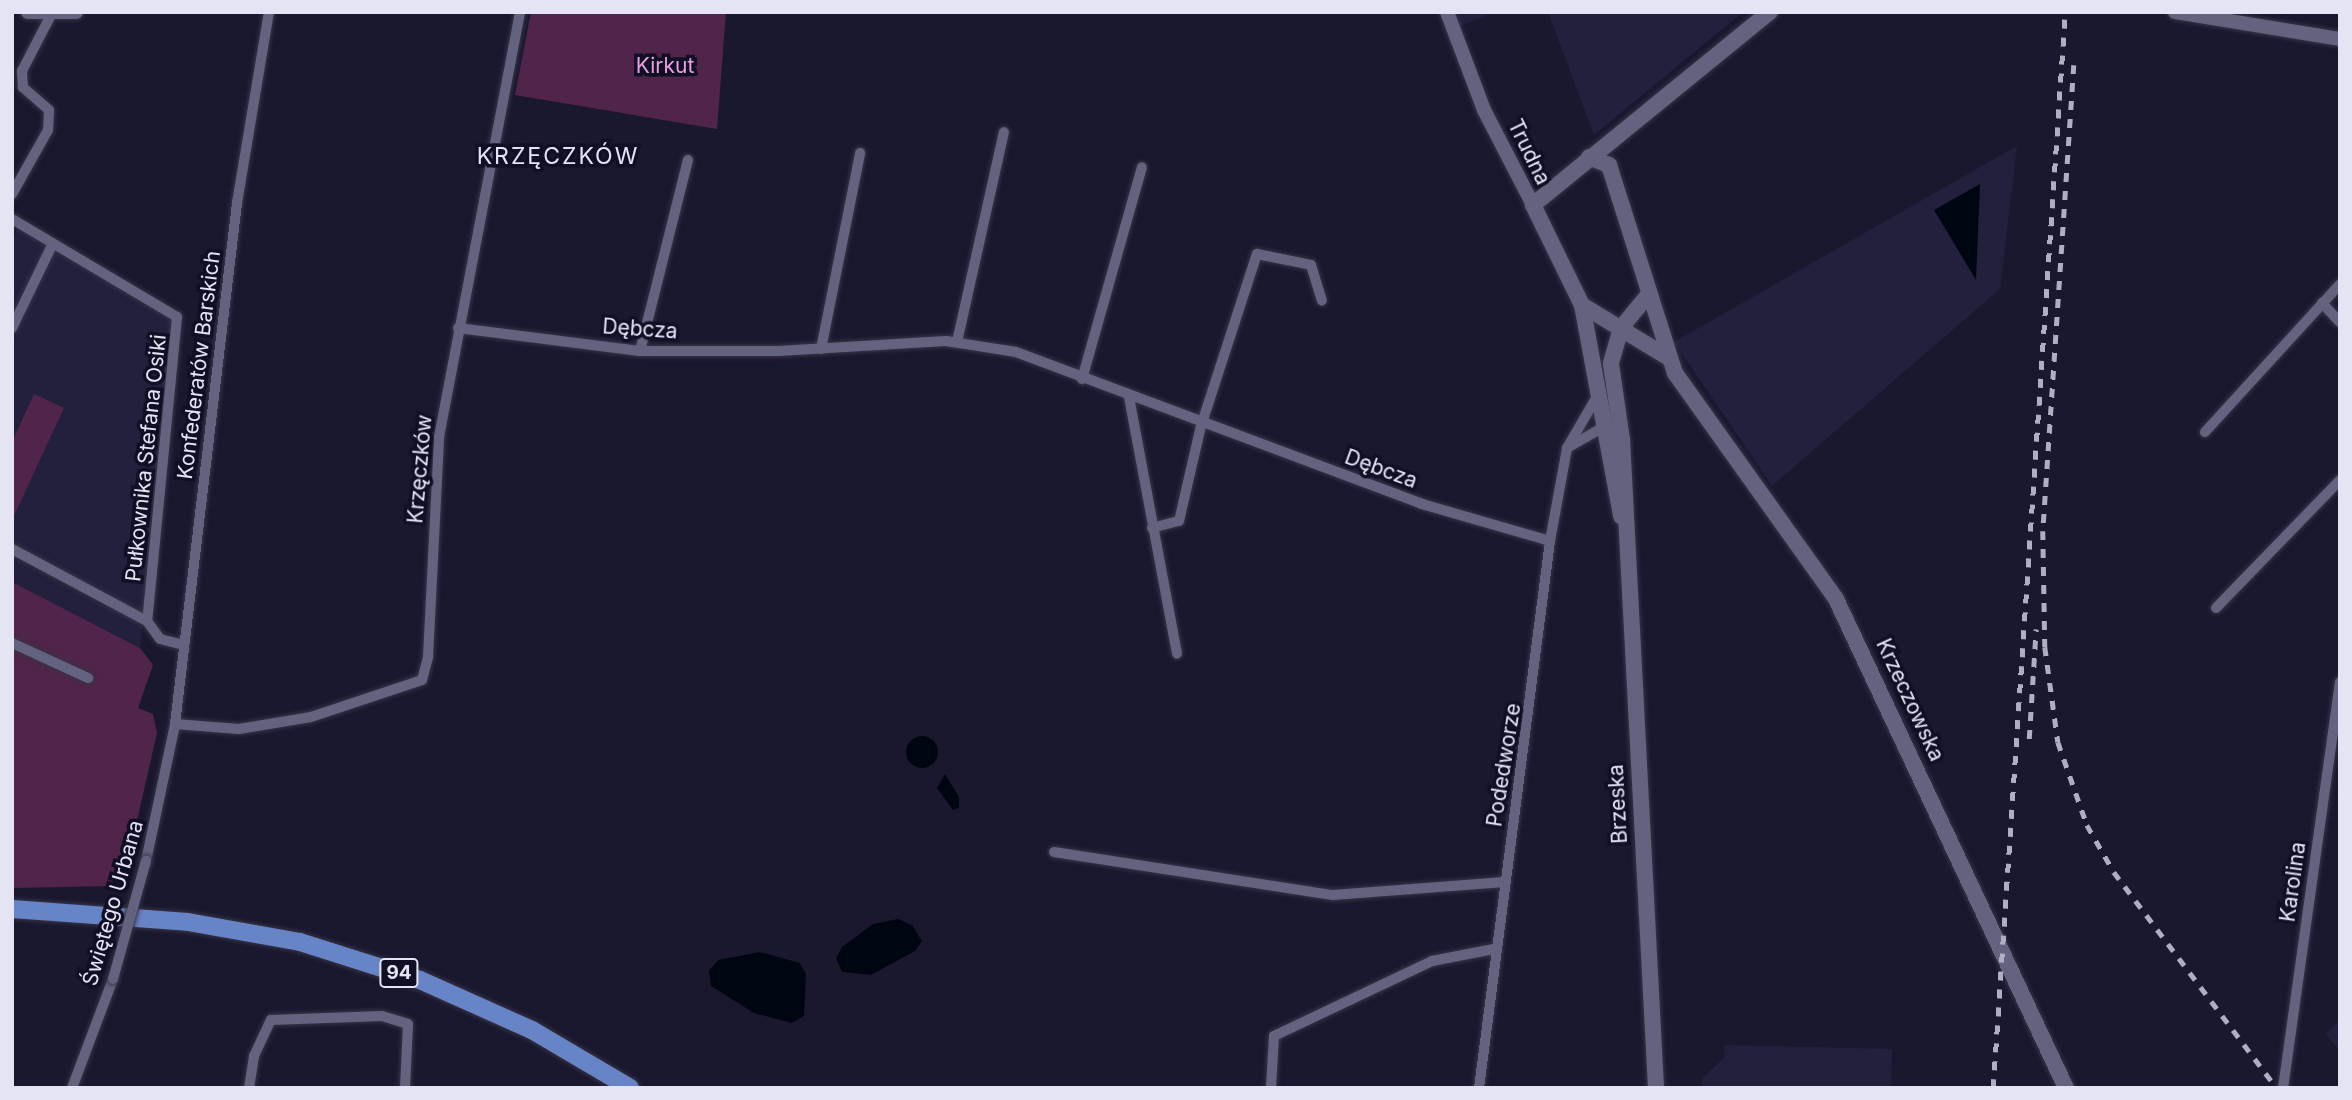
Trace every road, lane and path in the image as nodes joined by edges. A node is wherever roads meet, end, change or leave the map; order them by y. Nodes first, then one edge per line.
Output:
1 (28, 12) edge
2 (76, 12) edge
3 (269, 12) edge
4 (520, 12) edge
5 (1447, 12) edge
6 (1770, 12) edge
7 (2175, 12) edge
8 (51, 15) junction
9 (2340, 39) edge
10 (1647, 113) junction
11 (1004, 132) dead end
12 (860, 153) dead end
13 (1589, 157) junction
14 (688, 160) dead end
15 (1609, 165) junction
16 (1142, 167) dead end
17 (12, 194) edge
18 (1532, 205) junction
19 (12, 219) edge
20 (53, 243) junction
21 (2340, 284) edge
22 (1648, 295) junction
23 (1322, 300) dead end
24 (2322, 303) junction
25 (1582, 305) junction
26 (2340, 321) edge
27 (12, 328) edge
28 (458, 328) junction
29 (1621, 328) junction
30 (957, 342) junction
31 (821, 349) junction
32 (640, 351) junction
33 (1669, 358) junction
34 (1082, 379) junction
35 (1601, 391) junction
36 (1129, 397) junction
37 (1614, 420) junction
38 (1201, 426) junction
39 (2205, 432) dead end
40 (1567, 448) junction
41 (2340, 480) edge
42 (1153, 528) junction
43 (1550, 541) junction
44 (12, 549) edge
45 (2216, 608) dead end
46 (147, 621) junction
47 (12, 643) edge
48 (184, 645) junction
49 (1177, 654) dead end
50 (88, 678) dead end
51 (2340, 682) edge
52 (175, 724) junction
53 (1054, 852) dead end
54 (1505, 882) junction
55 (12, 909) edge
56 (1494, 949) junction
57 (72, 1088) edge
58 (249, 1088) edge
59 (405, 1088) edge
60 (630, 1088) edge
61 (1271, 1088) edge
62 (1479, 1088) edge
63 (1656, 1088) edge
64 (2066, 1088) edge
65 (2283, 1088) edge

1 - 8 street
2 - 8 street
3 - 48 street, Konfederatów Barskich
4 - 28 street, Krzęczków
5 - 18 street, Trudna
6 - 10 main road
7 - 9 street
8 - 17 street
10 - 13 main road
10 - 15 main road
11 - 30 street
12 - 31 street
13 - 15 main road
13 - 18 main road
14 - 32 street
15 - 22 main road, Krzeczowska
16 - 34 street
18 - 25 main road, Trudna
19 - 20 street, Pułkownika Stefana Osiki
20 - 27 street
20 - 46 street, Pułkownika Stefana Osiki
21 - 24 street
22 - 29 main road
22 - 33 main road, Krzeczowska
23 - 38 street
24 - 26 street
24 - 39 street
25 - 29 main road, Krzeczowska
25 - 35 main road, Brzeska
28 - 32 street, Dębcza
28 - 52 street, Krzęczków
29 - 33 main road, Krzeczowska
29 - 37 main road, Brzeska
30 - 31 street, Dębcza
30 - 34 street, Dębcza
31 - 32 street, Dębcza
33 - 64 main road, Krzeczowska
34 - 36 street, Dębcza
35 - 37 main road, Brzeska
35 - 40 street, Podedworze
36 - 38 street, Dębcza
36 - 42 street
37 - 40 street
37 - 63 main road, Brzeska
38 - 42 street
38 - 43 street, Dębcza
40 - 43 street, Podedworze
41 - 45 street
42 - 49 street
43 - 54 street, Podedworze
44 - 46 street, Pułkownika Stefana Osiki
46 - 48 street, Pułkownika Stefana Osiki
47 - 50 street
48 - 52 street, Konfederatów Barskich
51 - 65 street, Karolina
52 - 57 street, Świętego Urbana, bridge
53 - 54 street
54 - 56 street, Podedworze
55 - 60 main road, 94
56 - 61 street
56 - 62 street, Podedworze
58 - 59 street

